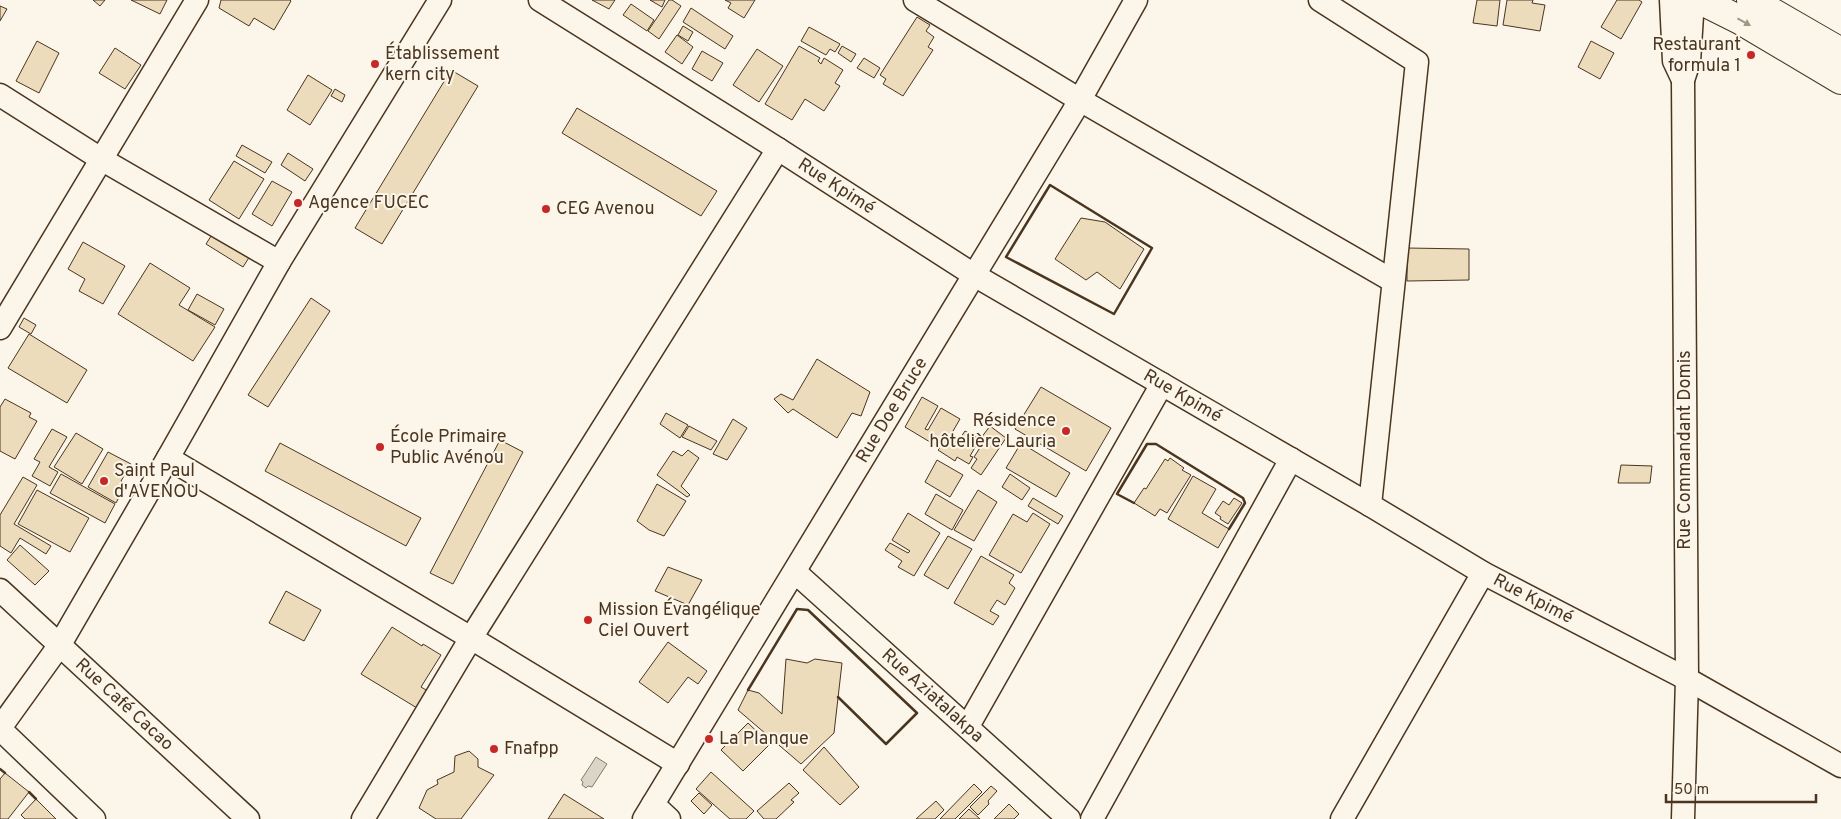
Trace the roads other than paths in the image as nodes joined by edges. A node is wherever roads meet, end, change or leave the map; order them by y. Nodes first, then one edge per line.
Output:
1 (197, 0) edge
2 (440, 0) edge
3 (540, 0) edge
4 (915, 0) edge
5 (1136, 0) edge
6 (1320, 0) edge
7 (1671, 0) edge
8 (1693, 0) edge
9 (1700, 0) edge
10 (1751, 0) edge
11 (1841, 52) edge
12 (1683, 80) junction
13 (1841, 80) edge
14 (0, 94) edge
15 (1080, 100) junction
16 (778, 149) junction
17 (101, 159) junction
18 (279, 262) junction
19 (974, 275) junction
20 (1393, 281) junction
21 (0, 328) edge
22 (1162, 384) junction
23 (168, 458) junction
24 (1291, 459) junction
25 (1370, 505) junction
26 (795, 572) junction
27 (1483, 573) junction
28 (0, 590) edge
29 (472, 638) junction
30 (58, 646) junction
31 (1686, 680) junction
32 (968, 726) junction
33 (0, 729) edge
34 (678, 764) junction
35 (1841, 766) edge
36 (655, 814) edge
37 (94, 819) edge
38 (248, 819) edge
39 (364, 819) edge
40 (1069, 819) edge
41 (1092, 819) edge
42 (1342, 819) edge
43 (1683, 819) edge

1 - 17 street
2 - 18 street
3 - 16 street, Rue Kpimé
4 - 15 street
5 - 15 street, Rue Doe Bruce
6 - 20 street
7 - 12 street, Rue Commandant Domis
8 - 12 street, Rue Commandant Domis
9 -> 13 highway
10 - 11 highway
12 - 31 street, Rue Commandant Domis
14 - 17 street
15 - 19 street, Rue Doe Bruce
15 - 20 street
16 - 19 street, Rue Kpimé
16 - 29 street
17 - 18 street
17 - 21 street
18 - 23 street
19 - 22 street, Rue Kpimé
19 - 26 street, Rue Doe Bruce
20 - 25 street
22 - 24 street, Rue Kpimé
22 - 32 street
23 - 29 street
23 - 30 street
24 - 25 street, Rue Kpimé
24 - 41 street
25 - 27 street, Rue Kpimé
26 - 32 street, Rue Aziatalakpa
26 - 34 street, Rue Doe Bruce
27 - 31 street, Rue Kpimé
27 - 42 street
28 - 30 street, Rue Café Cacao
29 - 34 street
29 - 39 street
30 - 33 street
30 - 38 street, Rue Café Cacao
31 - 35 street, Rue Kpimé
31 - 43 street, Rue Commandant Domis
32 - 40 street, Rue Aziatalakpa
33 - 37 street
34 - 36 street, Rue Doe Bruce

